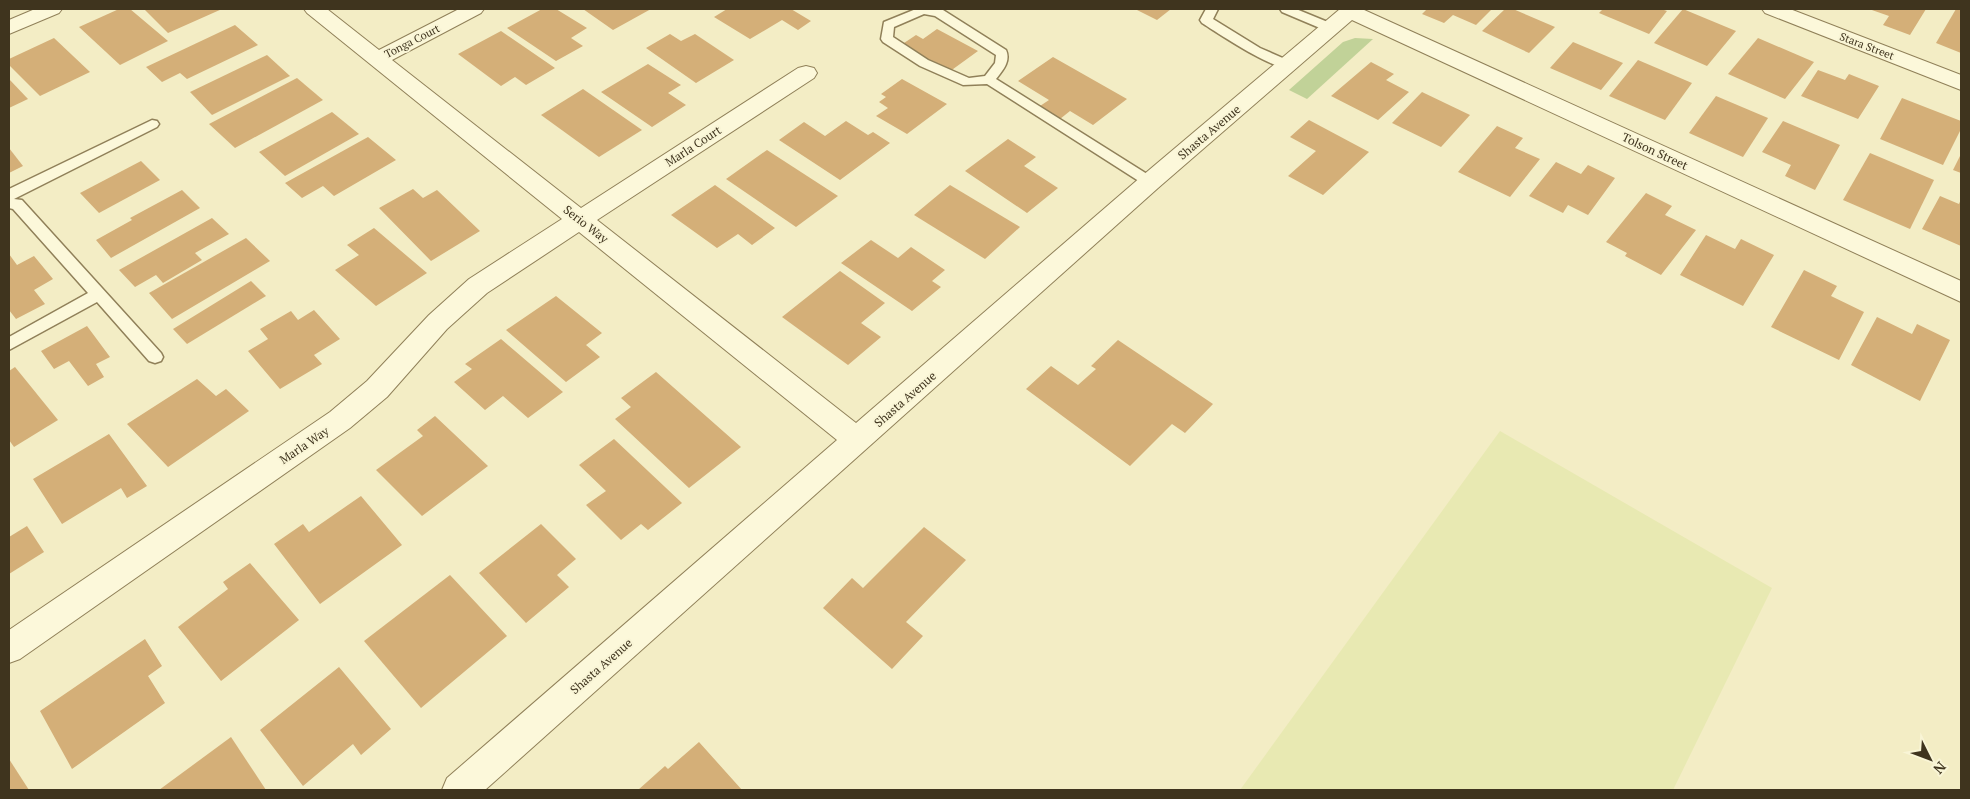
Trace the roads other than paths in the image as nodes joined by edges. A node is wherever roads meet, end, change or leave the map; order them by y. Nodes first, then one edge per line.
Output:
1 (52, 9) edge
2 (314, 9) edge
3 (474, 9) edge
4 (1212, 9) edge
5 (1286, 9) edge
6 (1772, 9) edge
7 (1344, 16) edge
8 (9, 28) edge
9 (377, 59) junction
10 (1288, 65) junction
11 (806, 73) dead end
12 (989, 80) junction
13 (1961, 83) edge
14 (152, 124) dead end
15 (1150, 182) junction
16 (9, 195) edge
17 (9, 203) edge
18 (580, 220) junction
19 (1961, 292) edge
20 (99, 294) junction
21 (9, 344) edge
22 (155, 357) dead end
23 (858, 440) junction
24 (9, 648) edge
25 (459, 790) edge

1 - 8 street
2 - 9 street, Serio Way
3 - 9 street, Tonga Court
4 - 10 lane
5 - 7 lane
6 - 13 street, Stara Street
7 - 10 street, Shasta Avenue
7 - 19 street, Tolson Street
9 - 18 street, Serio Way
10 - 15 street, Shasta Avenue
11 - 18 street, Marla Court
12 - 12 lane
12 - 15 lane
14 - 16 lane
15 - 23 street, Shasta Avenue
17 - 20 lane
18 - 23 street, Serio Way
18 - 24 street, Marla Way
20 - 21 lane
20 - 22 lane
23 - 25 street, Shasta Avenue

